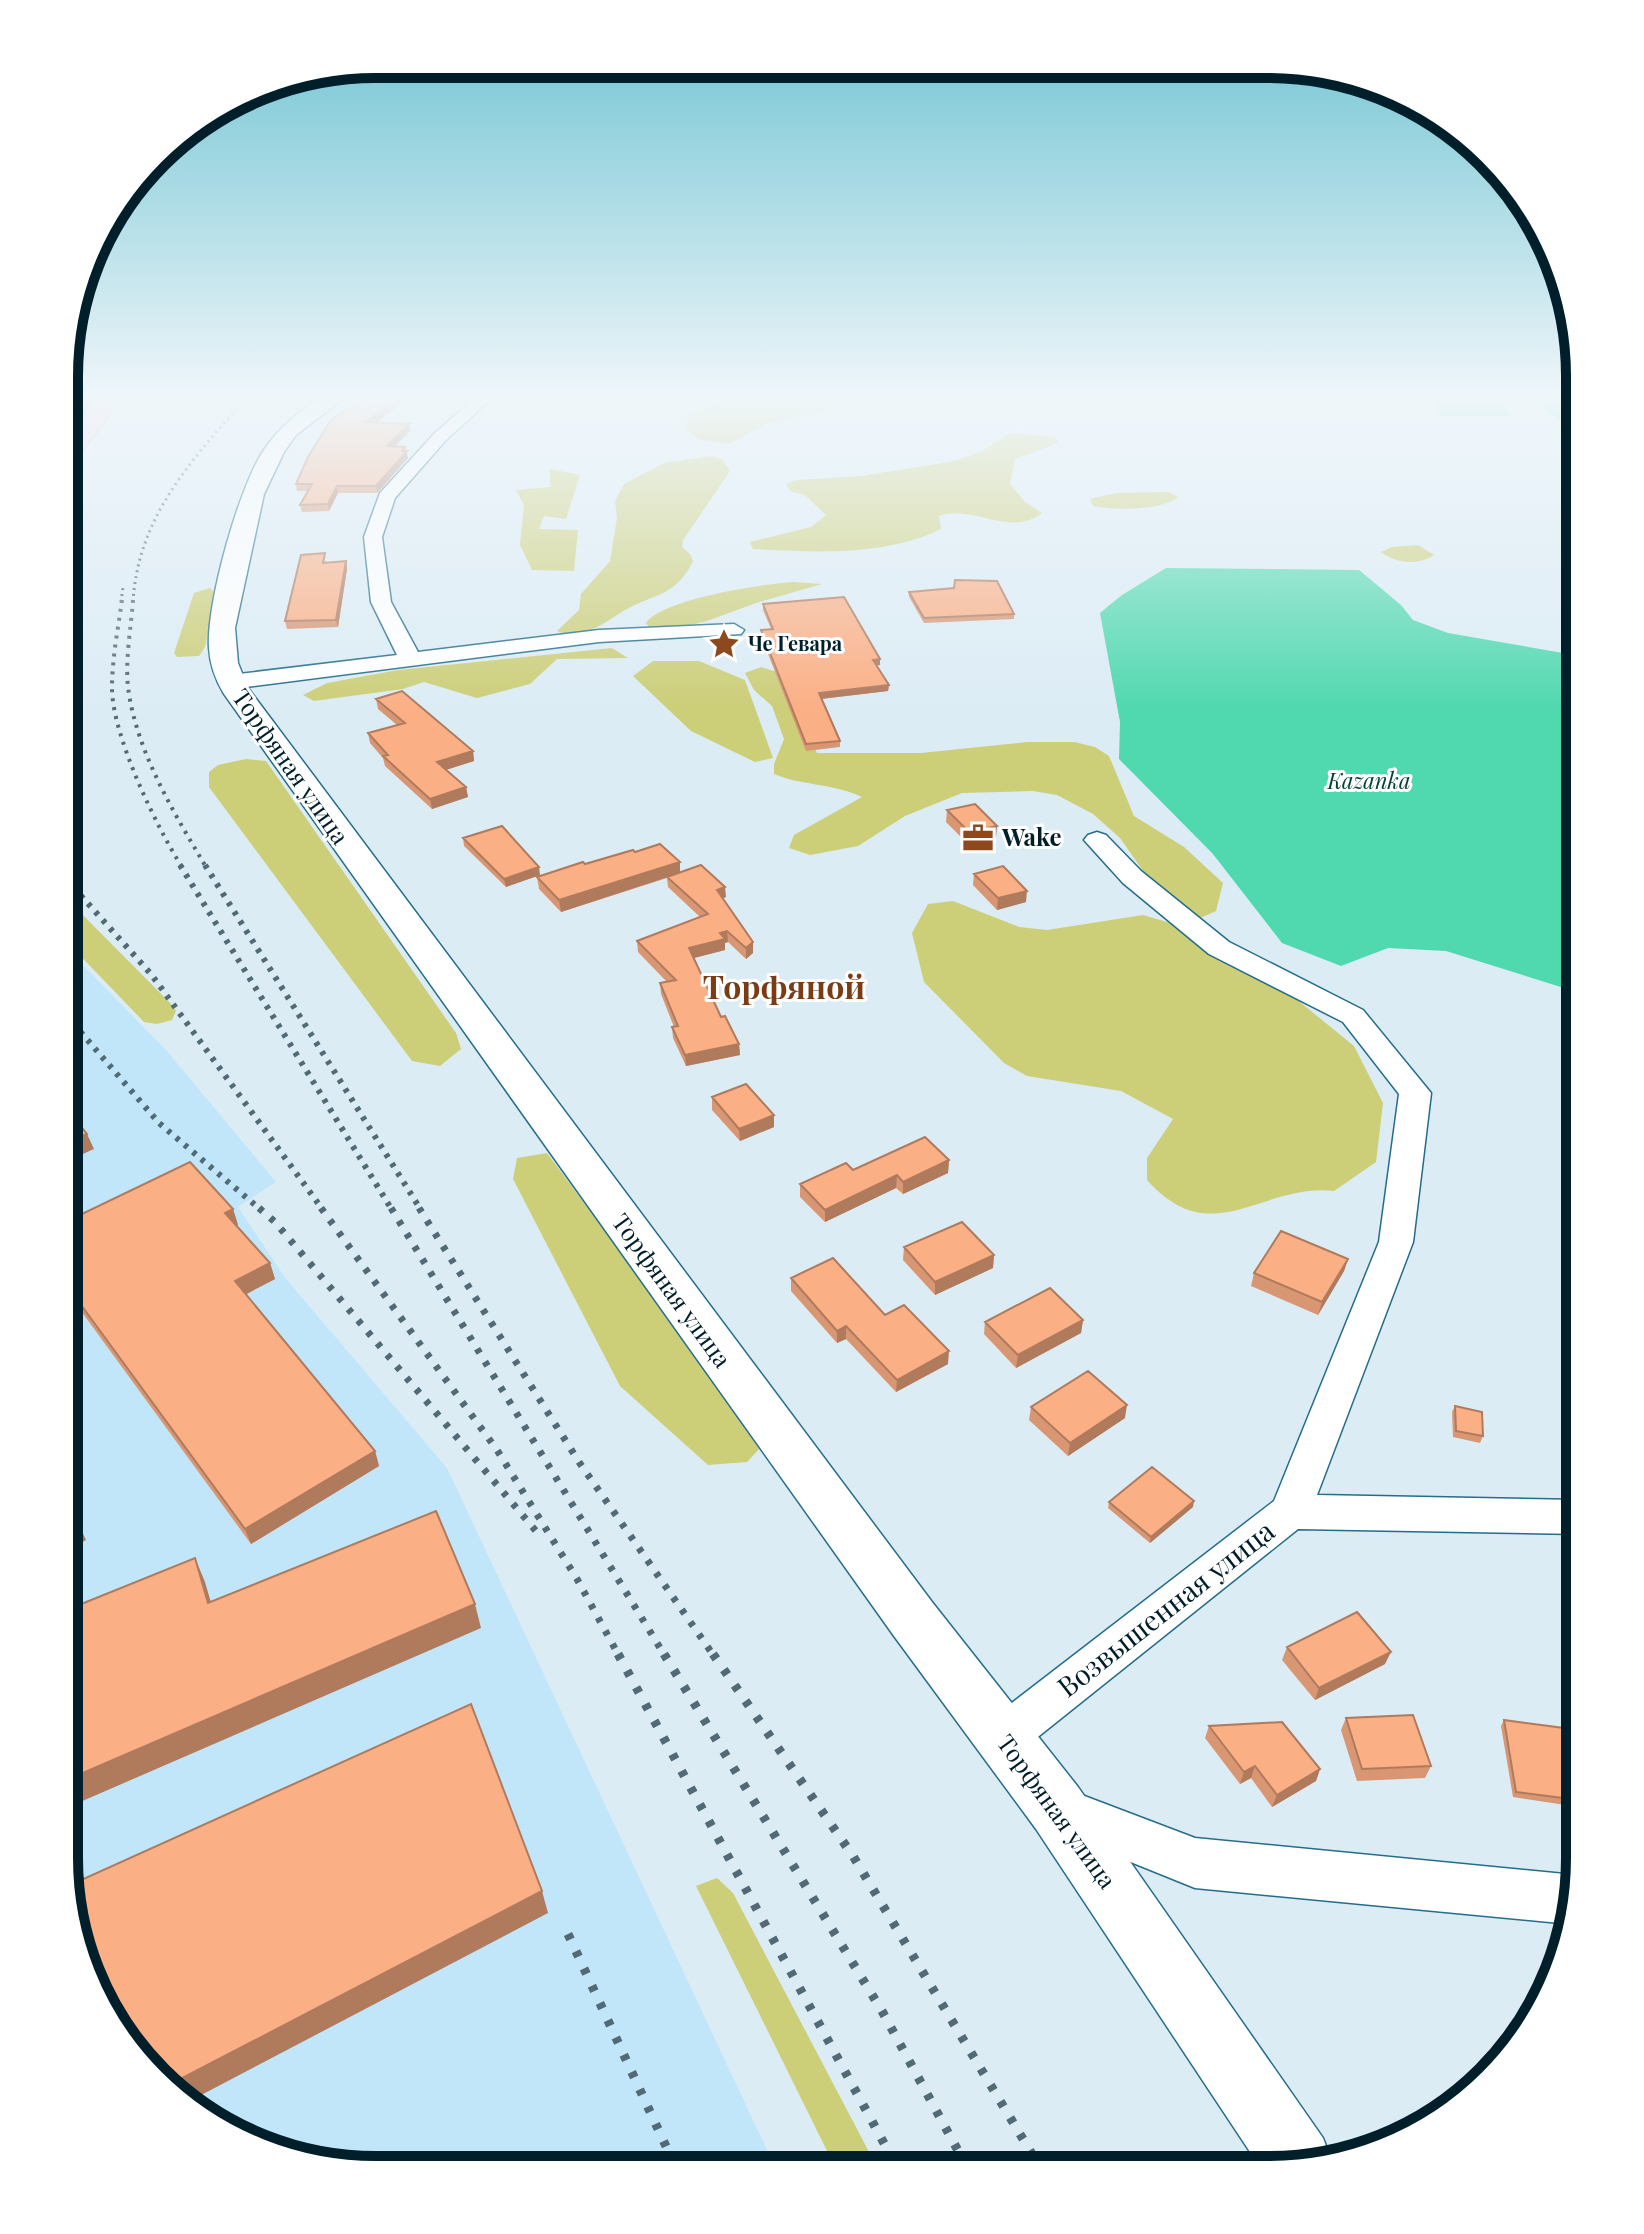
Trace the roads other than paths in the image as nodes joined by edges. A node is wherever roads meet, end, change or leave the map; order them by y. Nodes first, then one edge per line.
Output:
1 (249, 502) edge
2 (384, 502) edge
3 (734, 630) dead end
4 (411, 660) junction
5 (230, 682) junction
6 (1097, 840) dead end
7 (1290, 1512) junction
8 (1566, 1517) edge
9 (1003, 1737) junction
10 (1057, 1808) junction
11 (1563, 1899) edge
12 (1292, 2155) edge

1 - 5 street, Торфяная улица
2 - 4 street
3 - 4 street
4 - 5 street
5 - 9 street, Торфяная улица
6 - 7 street
7 - 8 street, Возвышенная улица
7 - 9 street, Возвышенная улица
9 - 10 street, Торфяная улица
10 - 11 street
10 - 12 street, Торфяная улица

